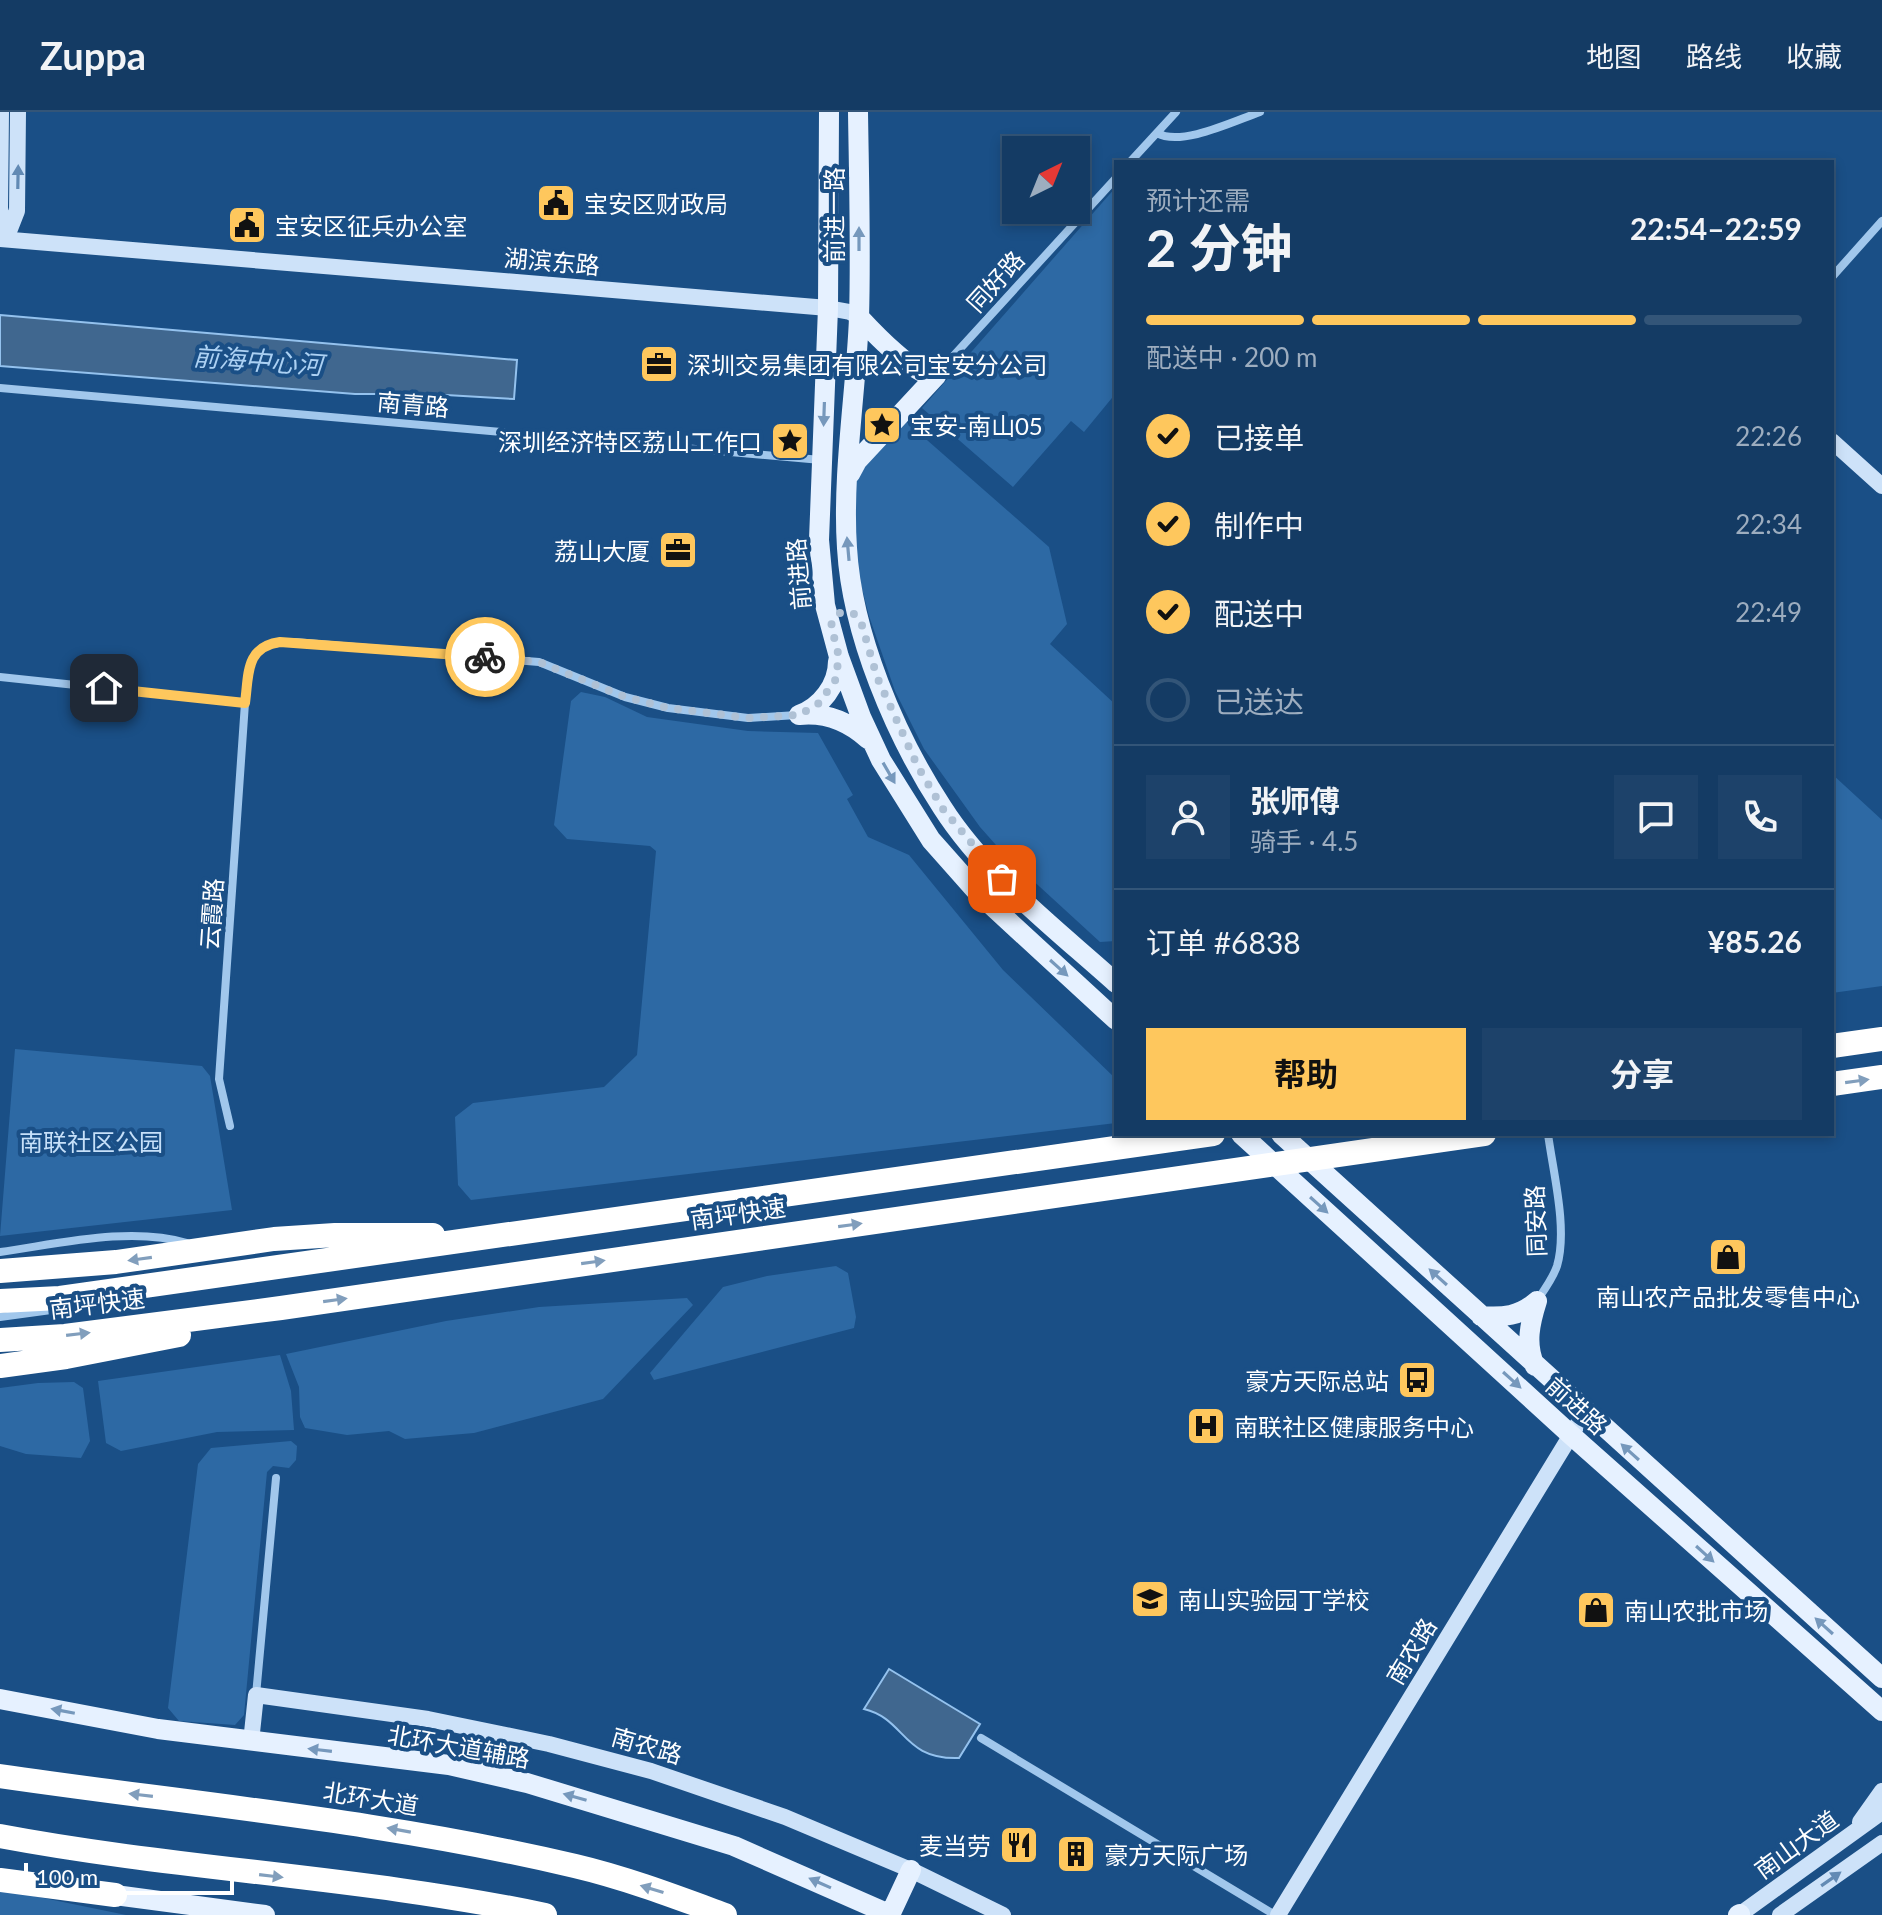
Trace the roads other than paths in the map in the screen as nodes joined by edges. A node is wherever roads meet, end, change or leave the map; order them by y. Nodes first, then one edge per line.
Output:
1 (1, 112) edge
2 (18, 112) edge
3 (829, 112) edge
4 (858, 112) edge
5 (1176, 112) edge
6 (1260, 112) edge
7 (1157, 133) junction
8 (1132, 160) edge
9 (1114, 180) edge
10 (1882, 221) edge
11 (3, 239) edge
12 (1834, 275) edge
13 (828, 308) junction
14 (859, 317) junction
15 (936, 376) junction
16 (0, 388) edge
17 (1834, 443) edge
18 (822, 460) junction
19 (849, 478) junction
20 (1882, 486) edge
21 (851, 580) junction
22 (822, 584) junction
23 (861, 622) junction
24 (831, 630) junction
25 (839, 657) junction
26 (0, 677) edge
27 (245, 703) junction
28 (799, 715) junction
29 (873, 743) junction
30 (1114, 981) edge
31 (1114, 1018) edge
32 (1882, 1039) edge
33 (1834, 1046) edge
34 (1882, 1077) edge
35 (1834, 1084) edge
36 (230, 1126) dead end
37 (1199, 1136) edge
38 (1243, 1136) edge
39 (1283, 1136) edge
40 (1470, 1136) edge
41 (1548, 1136) edge
42 (1135, 1148) dead end
43 (496, 1237) junction
44 (0, 1252) edge
45 (229, 1256) dead end
46 (242, 1261) dead end
47 (0, 1271) edge
48 (282, 1276) junction
49 (0, 1301) edge
50 (1537, 1301) junction
51 (281, 1308) junction
52 (1481, 1316) junction
53 (0, 1317) edge
54 (0, 1340) edge
55 (0, 1366) edge
56 (1535, 1366) junction
57 (1585, 1412) junction
58 (1571, 1435) junction
59 (276, 1478) dead end
60 (1882, 1678) edge
61 (1845, 1679) junction
62 (256, 1695) junction
63 (0, 1699) edge
64 (1882, 1711) edge
65 (1882, 1725) edge
66 (981, 1738) dead end
67 (251, 1742) junction
68 (0, 1776) edge
69 (1882, 1791) edge
70 (1882, 1812) edge
71 (0, 1836) edge
72 (1839, 1843) junction
73 (1882, 1846) edge
74 (911, 1870) junction
75 (0, 1880) edge
76 (115, 1895) joint
77 (265, 1915) edge
78 (545, 1915) edge
79 (725, 1915) edge
80 (890, 1915) edge
81 (1003, 1915) edge
82 (1276, 1915) edge
83 (1739, 1915) edge
84 (1780, 1915) edge

1 - 11 main road
11 -> 2 main road
3 - 13 main road, 前进一路
14 -> 4 main road, 前进一路
5 - 7 street
6 - 7 street
7 - 8 street
9 - 15 street, 同好路
10 - 12 street
11 - 13 main road, 湖滨东路
13 - 14 main road, 湖滨东路
13 -> 18 main road, 前进路
14 - 15 main road
14 - 19 main road
15 - 19 main road
16 - 18 street, 南青路
17 - 20 main road
18 - 22 main road, 前进路
21 -> 19 main road
21 - 22 main road
21 - 23 main road
22 - 24 main road, 前进路
23 - 24 main road
23 - 30 main road
24 - 25 main road, 前进路
25 - 28 main road
25 - 29 main road, 前进路
26 - 27 street
27 - 28 street, 云霞路
27 - 36 street, 云霞路
28 - 29 main road
29 -> 31 main road, 前进路
32 - 33 highway
35 -> 34 highway
37 - 43 highway, 南坪快速
38 -> 58 main road, 前进路
52 -> 39 main road, 前进路
51 -> 40 highway, 南坪快速
41 - 50 street, 同安路
42 - 48 street
43 -> 47 highway
43 - 49 highway, 南坪快速
44 - 45 street
46 - 48 street
48 - 53 street
50 - 52 main road
50 - 56 main road
54 -> 51 highway, 南坪快速
51 - 55 highway
52 - 56 main road, 前进路
56 - 57 main road, 前进路
57 - 58 main road, 南农路
60 -> 57 main road, 前进路
58 -> 61 main road, 前进路
58 - 82 main road, 南农路
59 - 62 street
61 - 64 main road, 前进路
61 - 65 main road
62 - 67 main road
62 - 74 main road, 南农路
67 -> 63 main road, 北环大道辅路
66 - 82 street
80 -> 67 main road, 北环大道辅路
79 -> 68 highway, 北环大道
69 - 72 main road
70 - 72 main road, 南山大道
71 -> 78 highway
72 - 83 main road, 南山大道
84 -> 73 main road, 南山大道
74 - 80 main road
74 - 81 main road, 南农路
75 - 76 highway
76 - 77 main road

